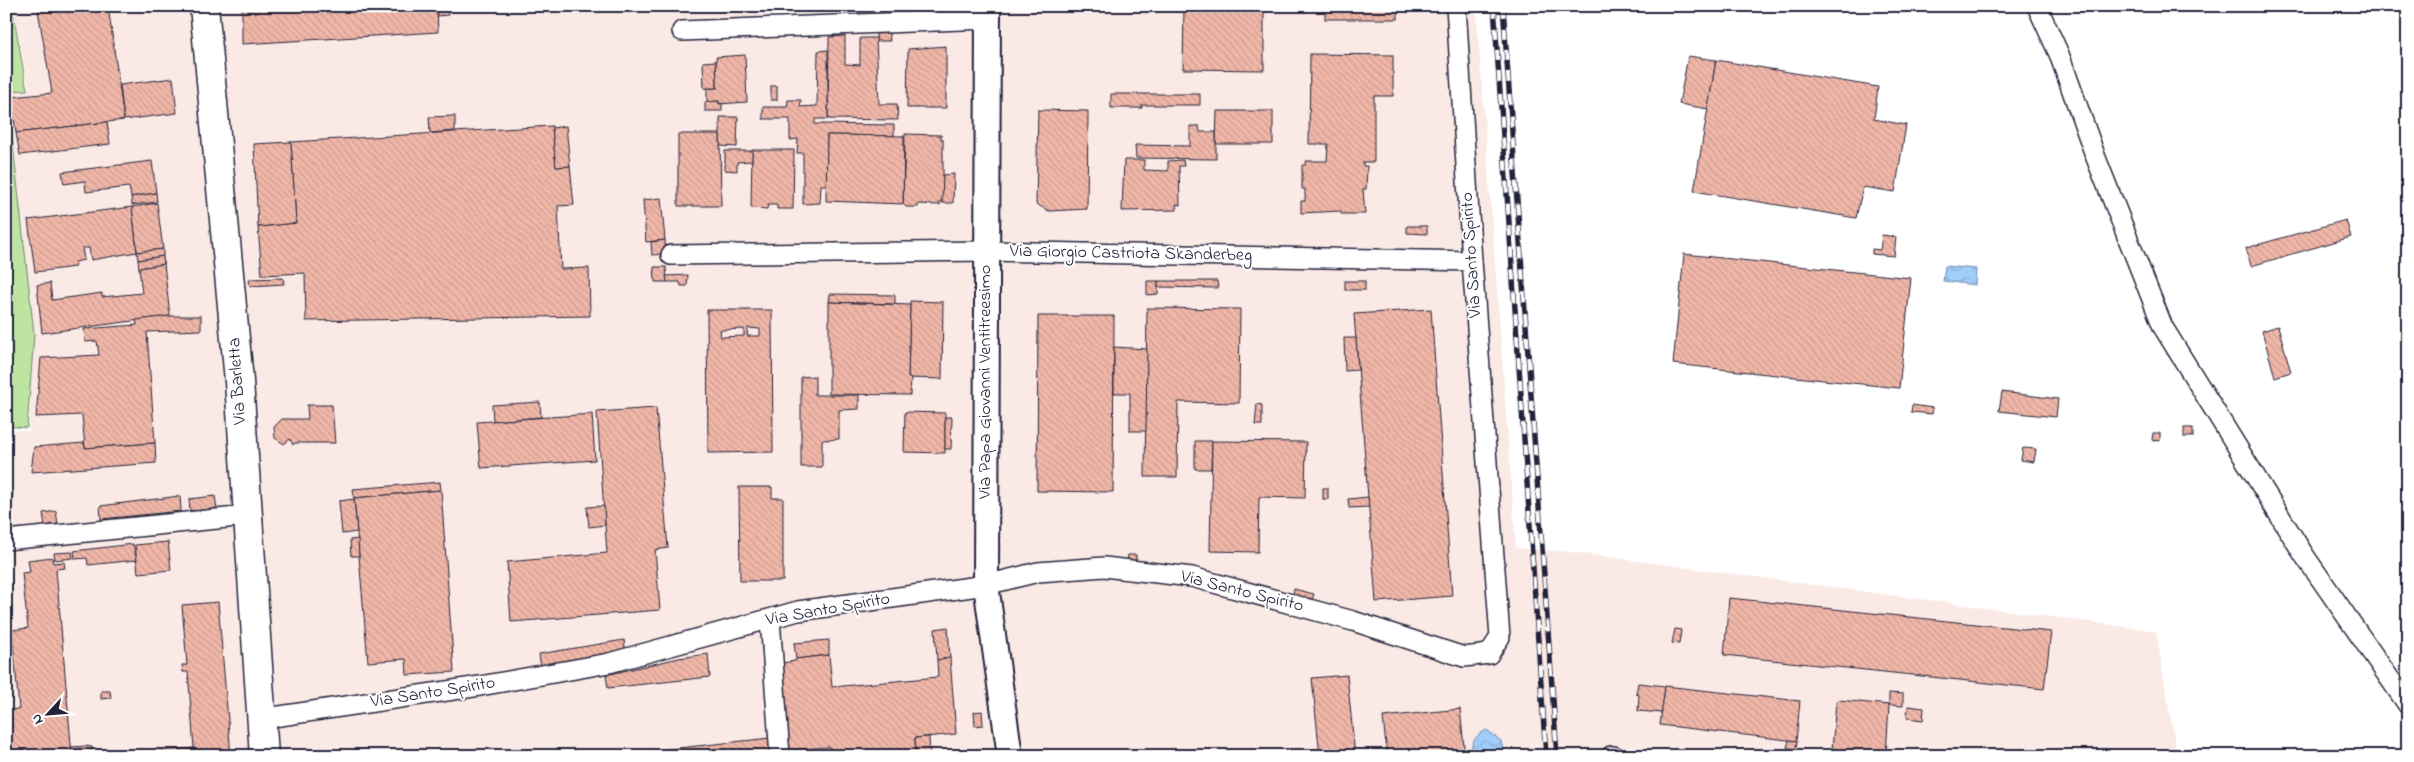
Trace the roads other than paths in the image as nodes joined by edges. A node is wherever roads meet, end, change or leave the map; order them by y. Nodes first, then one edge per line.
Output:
1 (204, 6) edge
2 (1456, 6) edge
3 (2037, 6) edge
4 (988, 13) edge
5 (682, 31) dead end
6 (986, 251) junction
7 (671, 255) dead end
8 (1472, 260) junction
9 (247, 516) junction
10 (6, 540) edge
11 (986, 585) junction
12 (770, 619) junction
13 (2408, 705) edge
14 (260, 719) junction
15 (264, 756) edge
16 (780, 756) edge
17 (1010, 756) edge

1 - 9 main road, Via Barletta
2 - 8 street, Via Santo Spirito
3 - 13 street
4 - 5 street
4 - 6 street, Via Papa Giovanni Ventitreesimo
6 - 7 street, Via Giorgio Castriota Skanderbeg
6 - 8 street, Via Giorgio Castriota Skanderbeg
6 - 11 street, Via Papa Giovanni Ventitreesimo
8 - 11 street, Via Santo Spirito
9 - 10 street
9 - 14 main road, Via Barletta
11 - 12 street, Via Santo Spirito
11 - 17 street, Via Papa Giovanni Ventitreesimo
12 - 14 street, Via Santo Spirito
12 - 16 street
14 - 15 main road, Via Barletta

